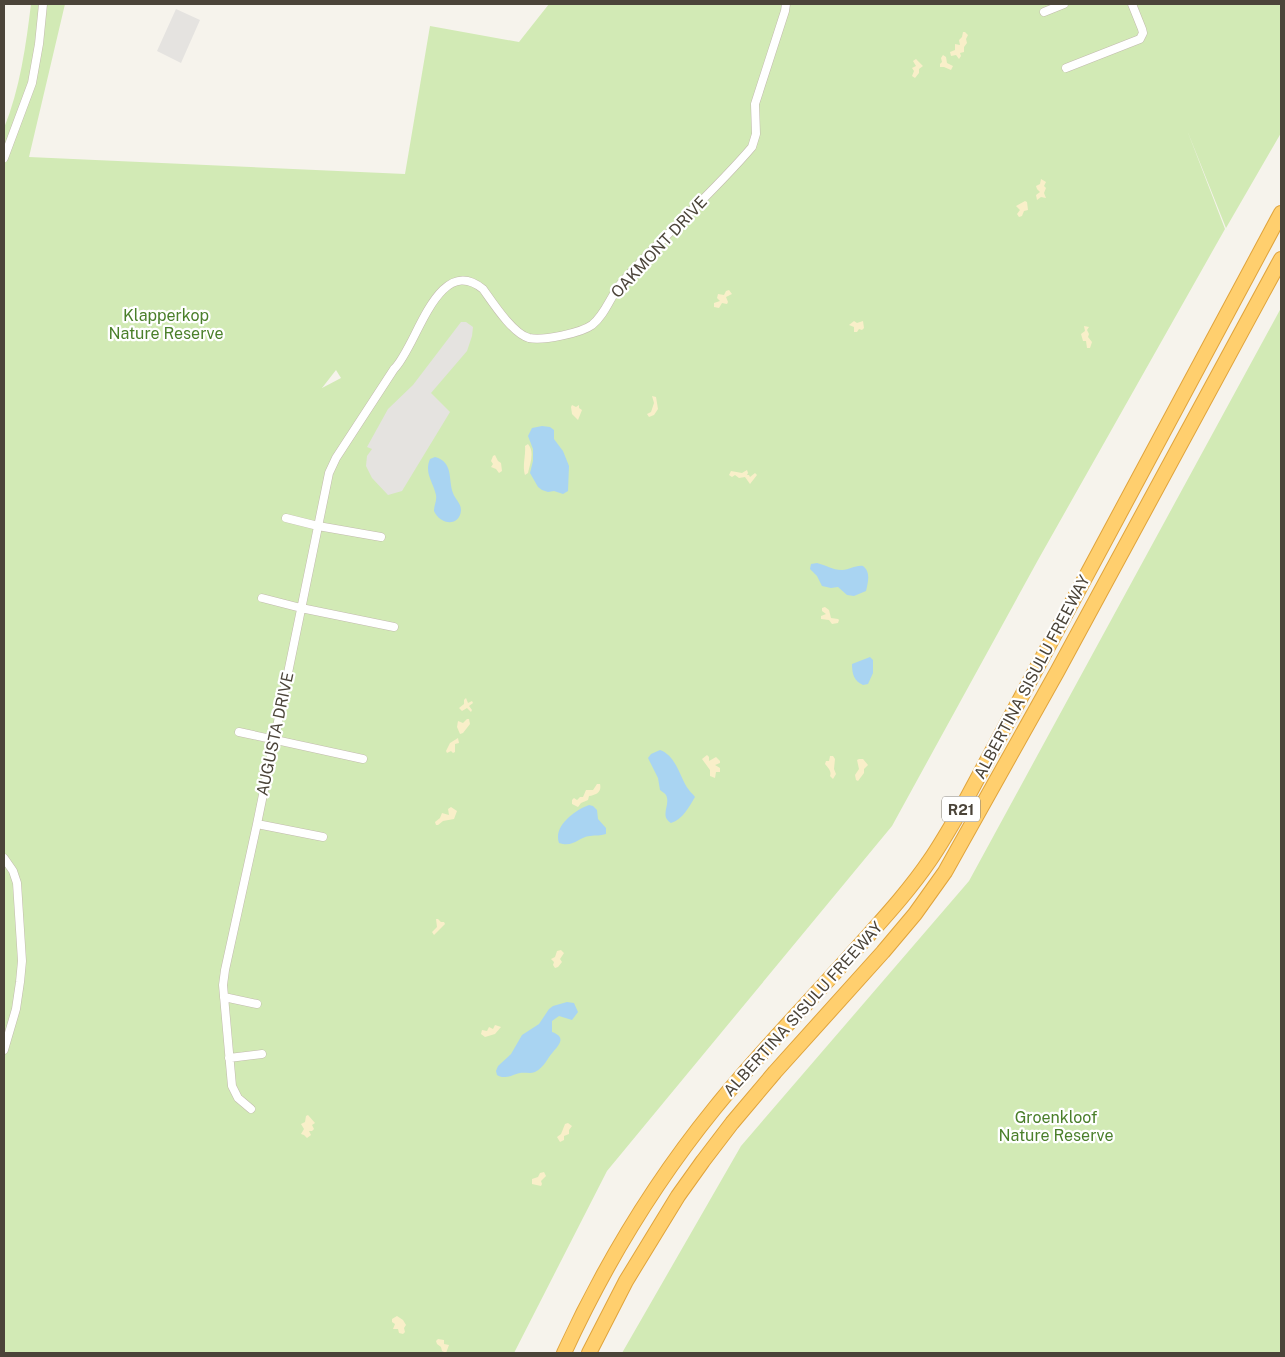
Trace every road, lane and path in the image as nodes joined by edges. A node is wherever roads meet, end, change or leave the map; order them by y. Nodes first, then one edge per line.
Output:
1 (43, 4) edge
2 (786, 4) edge
3 (1064, 4) edge
4 (1132, 4) edge
5 (1044, 12) dead end
6 (1066, 68) dead end
7 (4, 158) edge
8 (1281, 213) edge
9 (1281, 259) edge
10 (394, 369) joint
11 (286, 518) dead end
12 (318, 526) junction
13 (381, 537) dead end
14 (262, 598) dead end
15 (301, 608) junction
16 (394, 627) dead end
17 (240, 732) dead end
18 (274, 740) junction
19 (363, 759) dead end
20 (256, 824) junction
21 (323, 837) dead end
22 (4, 858) edge
23 (224, 997) junction
24 (257, 1004) dead end
25 (4, 1050) edge
26 (262, 1054) dead end
27 (230, 1058) junction
28 (251, 1109) dead end
29 (564, 1353) edge
30 (589, 1353) edge

1 - 7 street
2 - 10 street, OAKMONT DRIVE
3 - 5 street
4 - 6 street
8 - 29 highway, ALBERTINA SISULU FREEWAY / R21
9 - 30 highway, ALBERTINA SISULU FREEWAY / R21
10 - 12 street, AUGUSTA DRIVE
11 - 12 street
12 - 13 street
12 - 15 street, AUGUSTA DRIVE
14 - 15 street
15 - 16 street
15 - 18 street, AUGUSTA DRIVE
17 - 18 street
18 - 19 street
18 - 20 street, AUGUSTA DRIVE
20 - 21 street
20 - 23 street, AUGUSTA DRIVE
22 - 25 street
23 - 24 street
23 - 27 street, AUGUSTA DRIVE
26 - 27 street
27 - 28 street, AUGUSTA DRIVE

